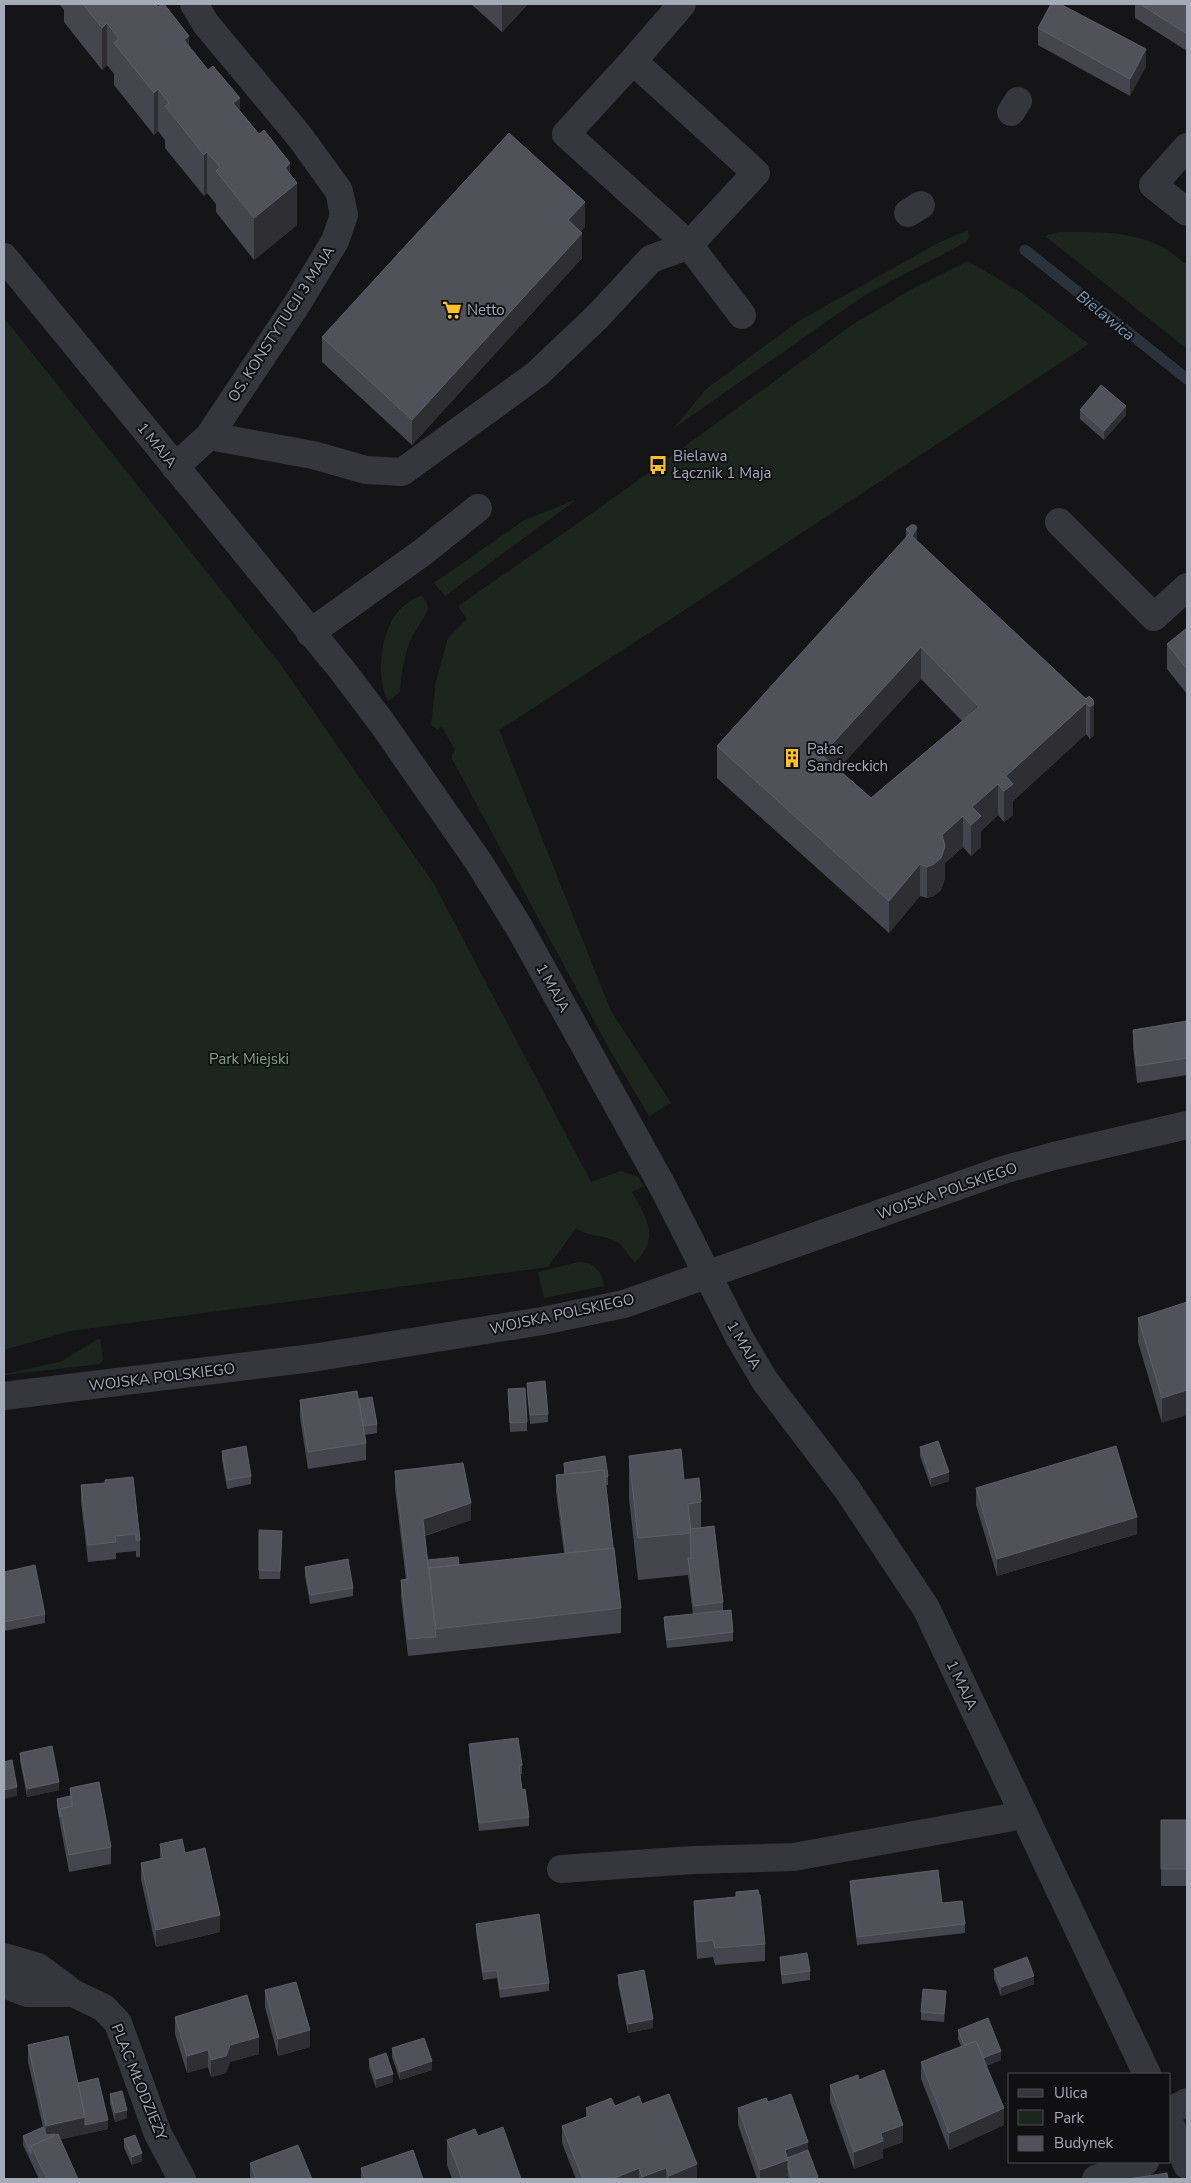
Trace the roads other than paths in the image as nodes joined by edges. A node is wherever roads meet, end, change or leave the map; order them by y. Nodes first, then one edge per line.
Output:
1 (194, 4) edge
2 (682, 4) edge
3 (633, 61) junction
4 (1187, 146) edge
5 (1187, 212) edge
6 (689, 245) junction
7 (4, 257) edge
8 (742, 315) dead end
9 (208, 436) junction
10 (175, 467) junction
11 (478, 508) dead end
12 (1059, 522) dead end
13 (1187, 587) edge
14 (310, 633) junction
15 (1187, 1125) edge
16 (707, 1274) junction
17 (4, 1396) edge
18 (1024, 1815) junction
19 (561, 1869) dead end
20 (4, 1957) edge
21 (4, 1984) edge
22 (73, 1993) junction
23 (1147, 2073) edge
24 (1187, 2102) edge
25 (1171, 2110) edge
26 (1142, 2163) edge
27 (182, 2179) edge
28 (1096, 2179) edge

1 - 9 street, OS. KONSTYTUCJI 3 MAJA
2 - 3 street
3 - 6 street
3 - 6 street
4 - 5 street
6 - 8 street
6 - 9 street
7 - 10 street, 1 MAJA
9 - 10 street, OS. KONSTYTUCJI 3 MAJA
10 - 14 street, 1 MAJA
11 - 14 street
12 - 13 street
14 - 16 street, 1 MAJA
15 - 16 street, WOJSKA POLSKIEGO
16 - 17 street, WOJSKA POLSKIEGO
16 - 18 street, 1 MAJA
18 - 19 street
18 - 23 street, 1 MAJA
20 - 22 street, PLAC MŁODZIEŻY
21 - 22 street
22 - 27 street, PLAC MŁODZIEŻY
24 - 25 street
26 - 28 street

